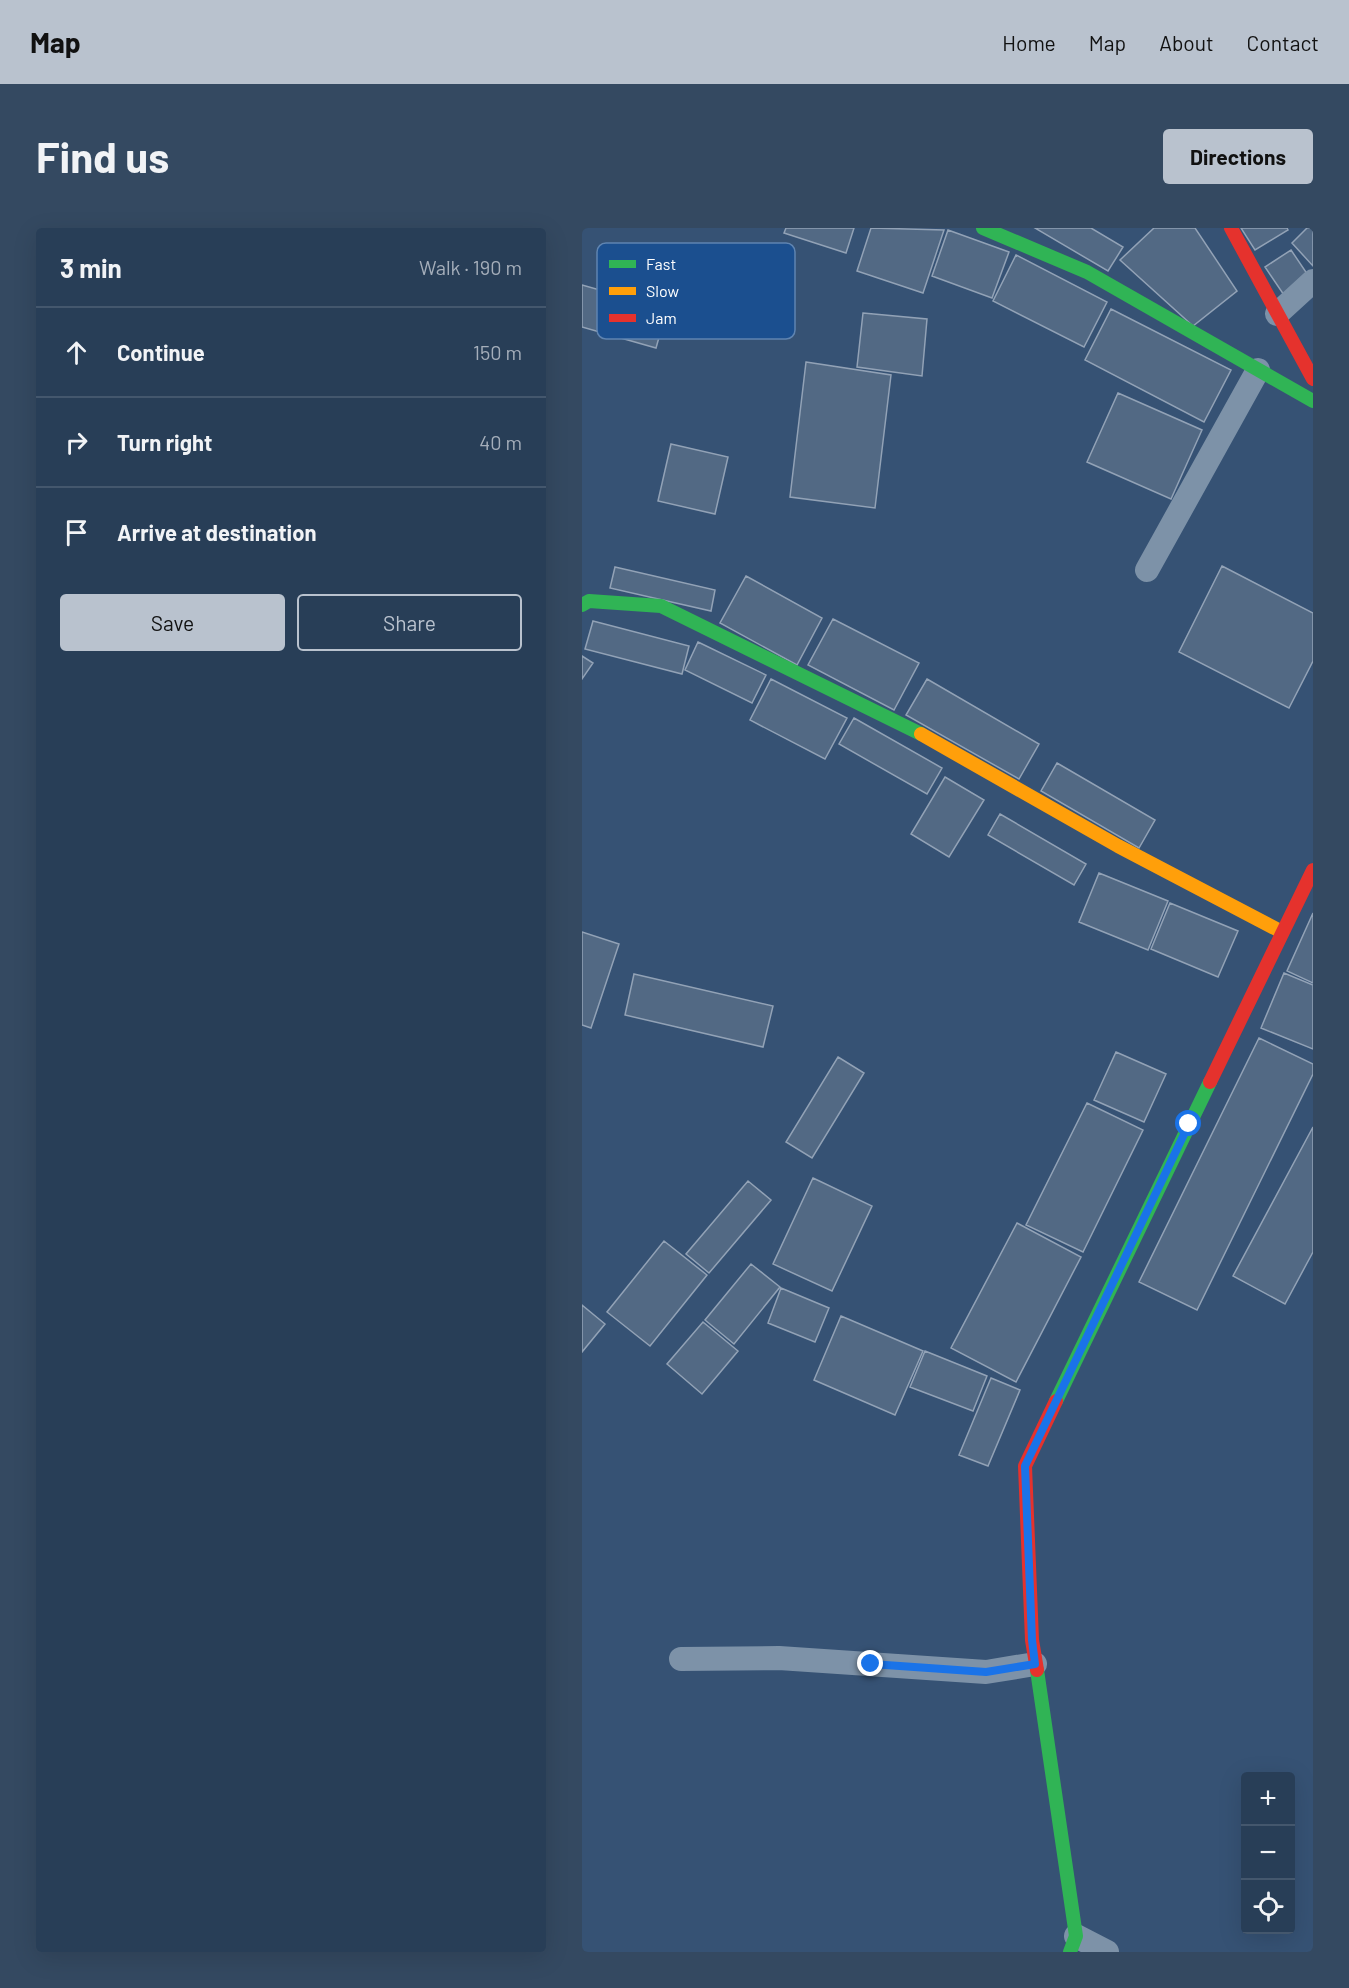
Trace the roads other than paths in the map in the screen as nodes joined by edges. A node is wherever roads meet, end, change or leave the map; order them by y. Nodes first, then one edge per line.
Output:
1 (983, 228) edge
2 (1231, 228) edge
3 (1313, 281) edge
4 (1277, 314) junction
5 (1258, 370) junction
6 (1313, 379) edge
7 (1313, 401) edge
8 (1147, 570) dead end
9 (582, 605) edge
10 (1313, 870) edge
11 (1282, 932) junction
12 (681, 1659) dead end
13 (1035, 1664) junction
14 (1073, 1944) edge
15 (1107, 1952) edge

1 - 5 street
2 - 4 street
3 - 4 street
4 - 6 street
5 - 7 street
5 - 8 street
9 - 11 street
10 - 11 street
11 - 13 street
12 - 13 street
13 - 14 street
14 - 15 street

